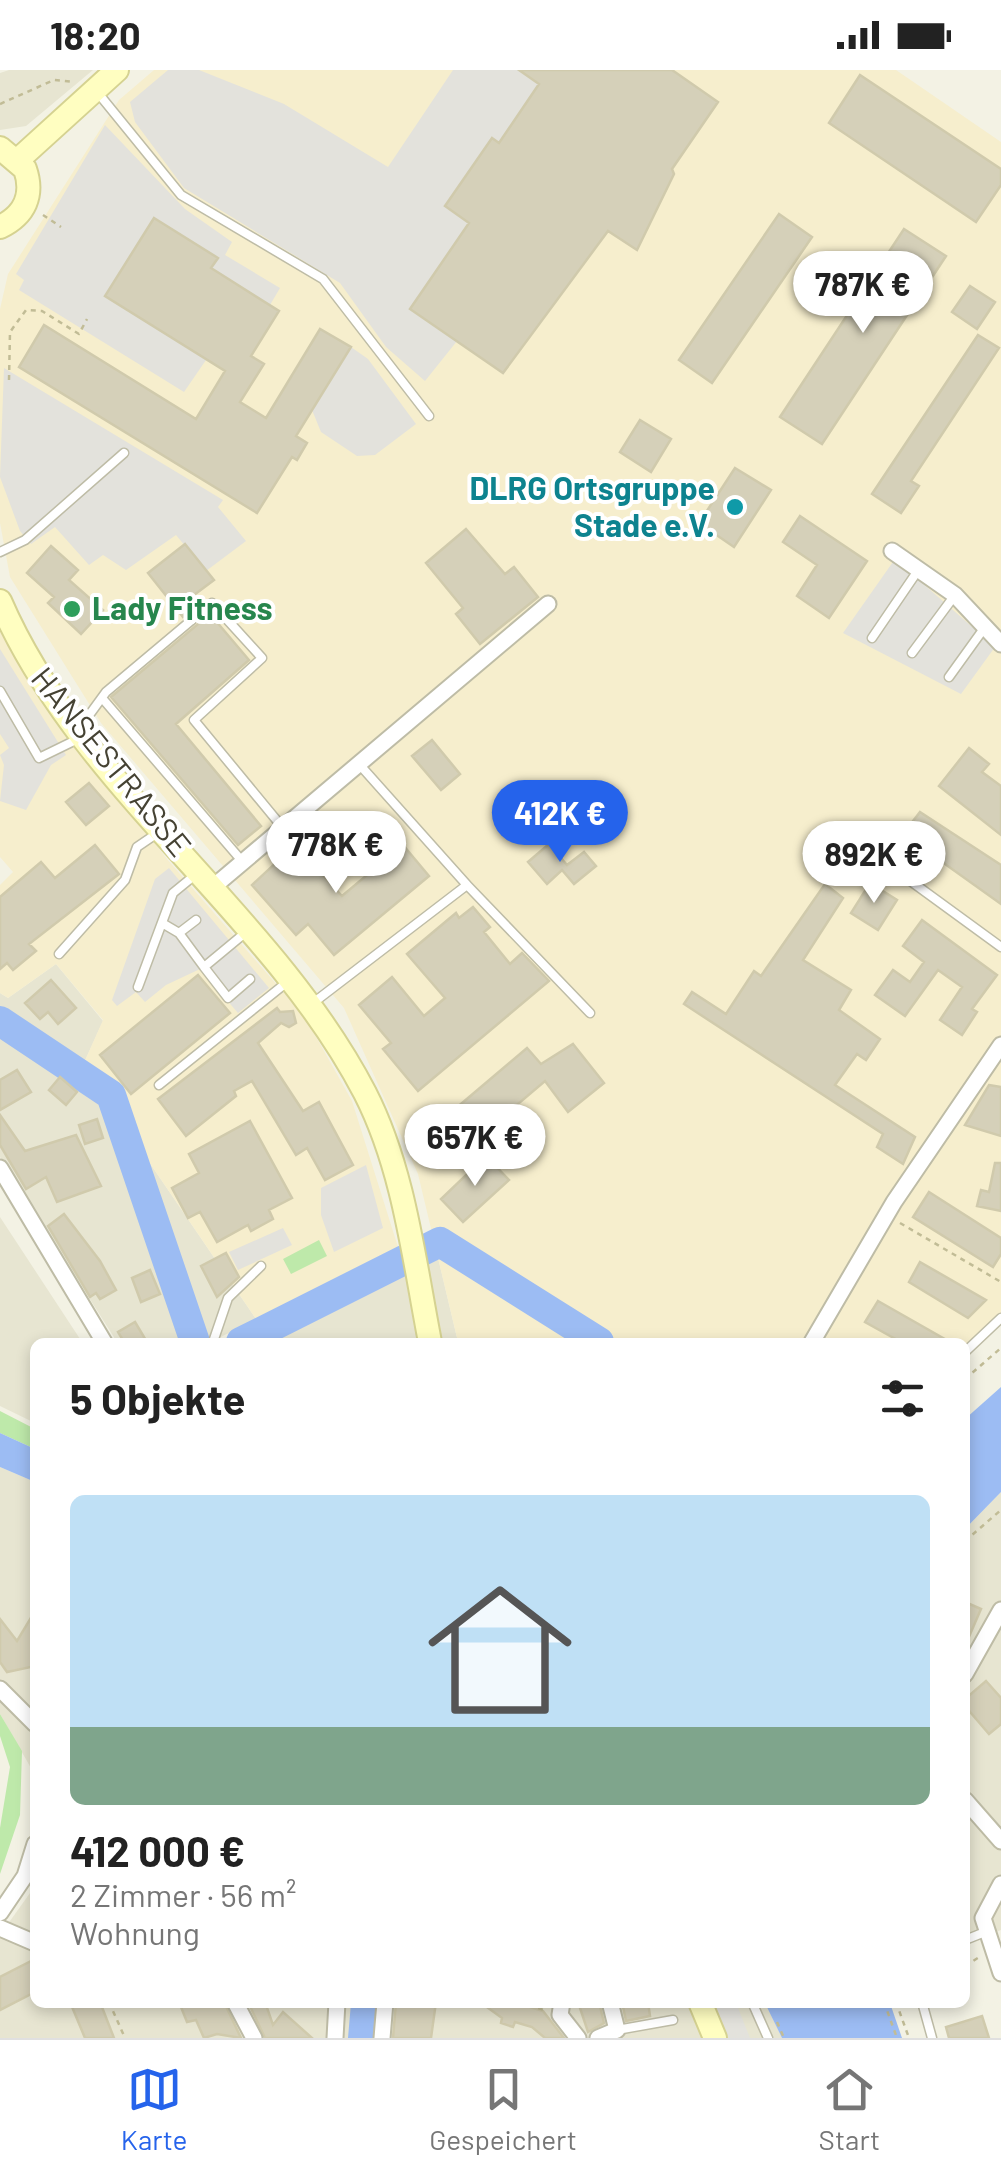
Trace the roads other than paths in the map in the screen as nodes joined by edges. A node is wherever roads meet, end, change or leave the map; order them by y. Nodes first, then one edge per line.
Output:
1 (117, 70) edge
2 (95, 89) junction
3 (9, 154) edge
4 (0, 227) edge
5 (429, 416) dead end
6 (124, 454) dead end
7 (892, 550) dead end
8 (0, 552) edge
9 (918, 570) junction
10 (955, 595) junction
11 (0, 601) edge
12 (548, 604) dead end
13 (5, 627) edge
14 (985, 627) junction
15 (872, 638) dead end
16 (1001, 644) edge
17 (912, 653) dead end
18 (949, 677) dead end
19 (0, 691) edge
20 (102, 698) junction
21 (81, 733) junction
22 (359, 764) junction
23 (283, 828) junction
24 (163, 829) junction
25 (879, 858) dead end
26 (243, 862) junction
27 (205, 880) junction
28 (466, 885) junction
29 (196, 920) dead end
30 (162, 923) junction
31 (248, 930) junction
32 (179, 934) junction
33 (1001, 947) edge
34 (60, 954) dead end
35 (204, 967) junction
36 (250, 979) dead end
37 (290, 980) junction
38 (138, 986) dead end
39 (310, 1006) junction
40 (590, 1013) dead end
41 (1001, 1045) edge
42 (159, 1085) dead end
43 (0, 1168) edge
44 (261, 1266) dead end
45 (1001, 1318) edge
46 (102, 1338) edge
47 (214, 1338) edge
48 (429, 1338) edge
49 (814, 1338) edge
50 (970, 1347) edge
51 (1001, 1610) edge
52 (970, 1665) edge
53 (0, 1688) edge
54 (30, 1719) edge
55 (970, 1806) edge
56 (1001, 1841) edge
57 (30, 1860) edge
58 (1001, 1884) edge
59 (0, 1913) edge
60 (0, 1928) edge
61 (986, 1932) junction
62 (970, 1938) edge
63 (30, 1941) edge
64 (1001, 1974) edge
65 (238, 2008) edge
66 (337, 2008) edge
67 (384, 2008) edge
68 (612, 2008) edge
69 (702, 2008) edge
70 (755, 2008) edge
71 (924, 2008) edge
72 (561, 2009) edge
73 (672, 2020) dead end
74 (617, 2030) junction
75 (254, 2038) edge
76 (334, 2038) edge
77 (382, 2038) edge
78 (578, 2038) edge
79 (598, 2038) edge
80 (715, 2038) edge
81 (768, 2038) edge
82 (932, 2038) edge

1 - 2 main road
2 - 3 main road
2 - 5 lane
3 - 4 main road
6 - 8 lane
7 - 9 street
9 - 10 street
9 - 15 lane
10 - 14 street
10 - 17 lane
11 - 13 main road, HANSESTRASSE
12 - 22 street
13 - 21 main road, HANSESTRASSE
14 - 16 street
14 - 18 lane
19 - 21 lane
20 - 21 lane
20 - 23 lane
20 - 26 lane
21 - 24 main road, HANSESTRASSE
22 - 23 street
22 - 28 lane
23 - 26 street
24 - 27 main road, HANSESTRASSE
24 - 34 lane
25 - 33 lane
26 - 27 street
27 - 30 lane
27 - 31 main road, HANSESTRASSE
28 - 39 lane
28 - 40 lane
29 - 32 lane
30 - 32 lane
30 - 38 lane
31 - 35 lane
31 - 37 main road, HANSESTRASSE
32 - 35 lane
35 - 36 lane
37 - 39 main road, HANSESTRASSE
37 - 42 lane
39 - 48 main road, HANSESTRASSE
41 - 49 street
43 - 46 street
44 - 47 lane
45 - 50 lane
51 - 52 street
53 - 54 street
55 - 56 street
57 - 59 street
58 - 61 street
60 - 63 street
61 - 62 lane
61 - 64 street
65 - 75 street
66 - 76 street
67 - 77 street
68 - 74 street
69 - 80 main road
70 - 81 lane
71 - 82 lane
72 - 78 street
73 - 74 lane
74 - 79 street

